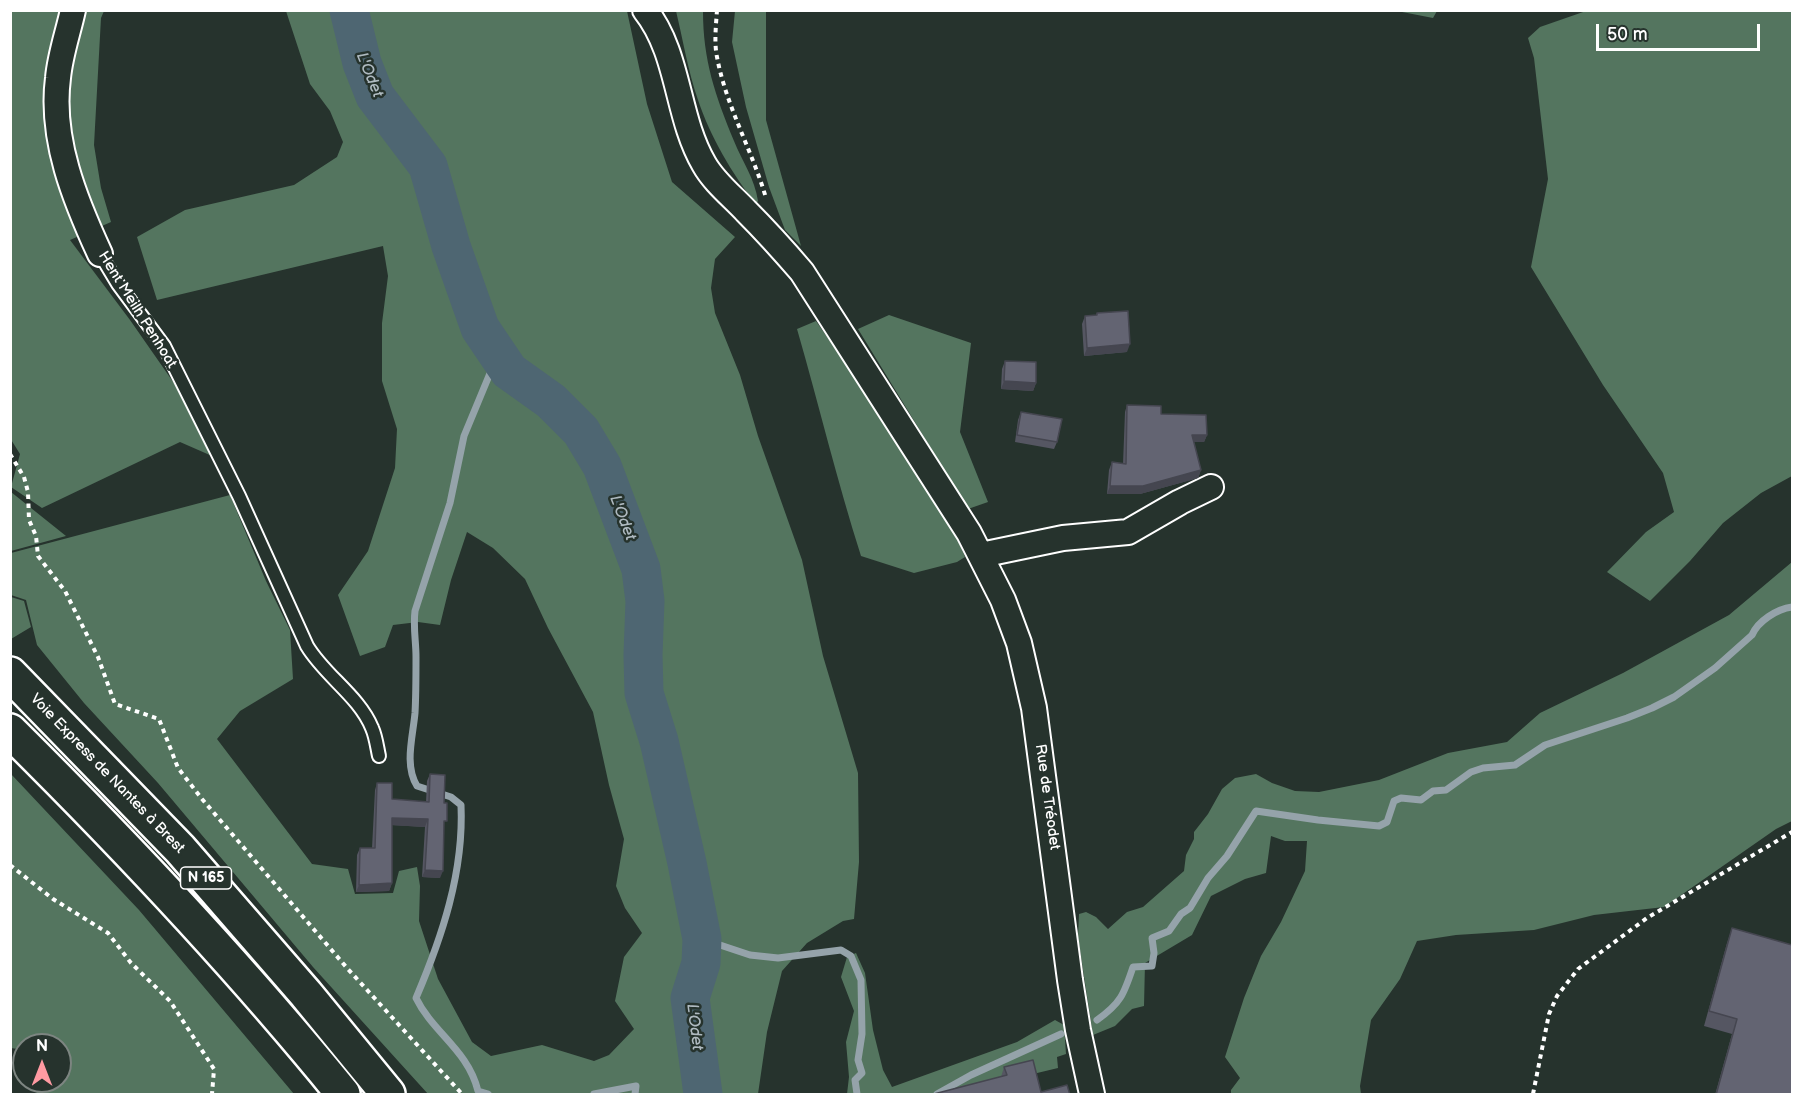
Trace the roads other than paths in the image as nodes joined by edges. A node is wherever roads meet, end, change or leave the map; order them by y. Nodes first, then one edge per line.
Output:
1 (74, 10) edge
2 (651, 14) edge
3 (100, 254) joint
4 (1211, 487) dead end
5 (981, 555) junction
6 (10, 674) edge
7 (10, 731) edge
8 (379, 756) dead end
9 (343, 1095) edge
10 (388, 1095) edge
11 (1092, 1095) edge

1 - 3 street, Hent Meilh Penhoat
2 - 5 street, Rue de Tréodet
3 - 8 lane, Hent Meilh Penhoat
4 - 5 street
5 - 11 street, Rue de Tréodet
6 - 10 highway, Voie Express de Nantes à Brest / N 165
7 - 9 highway, N 165

